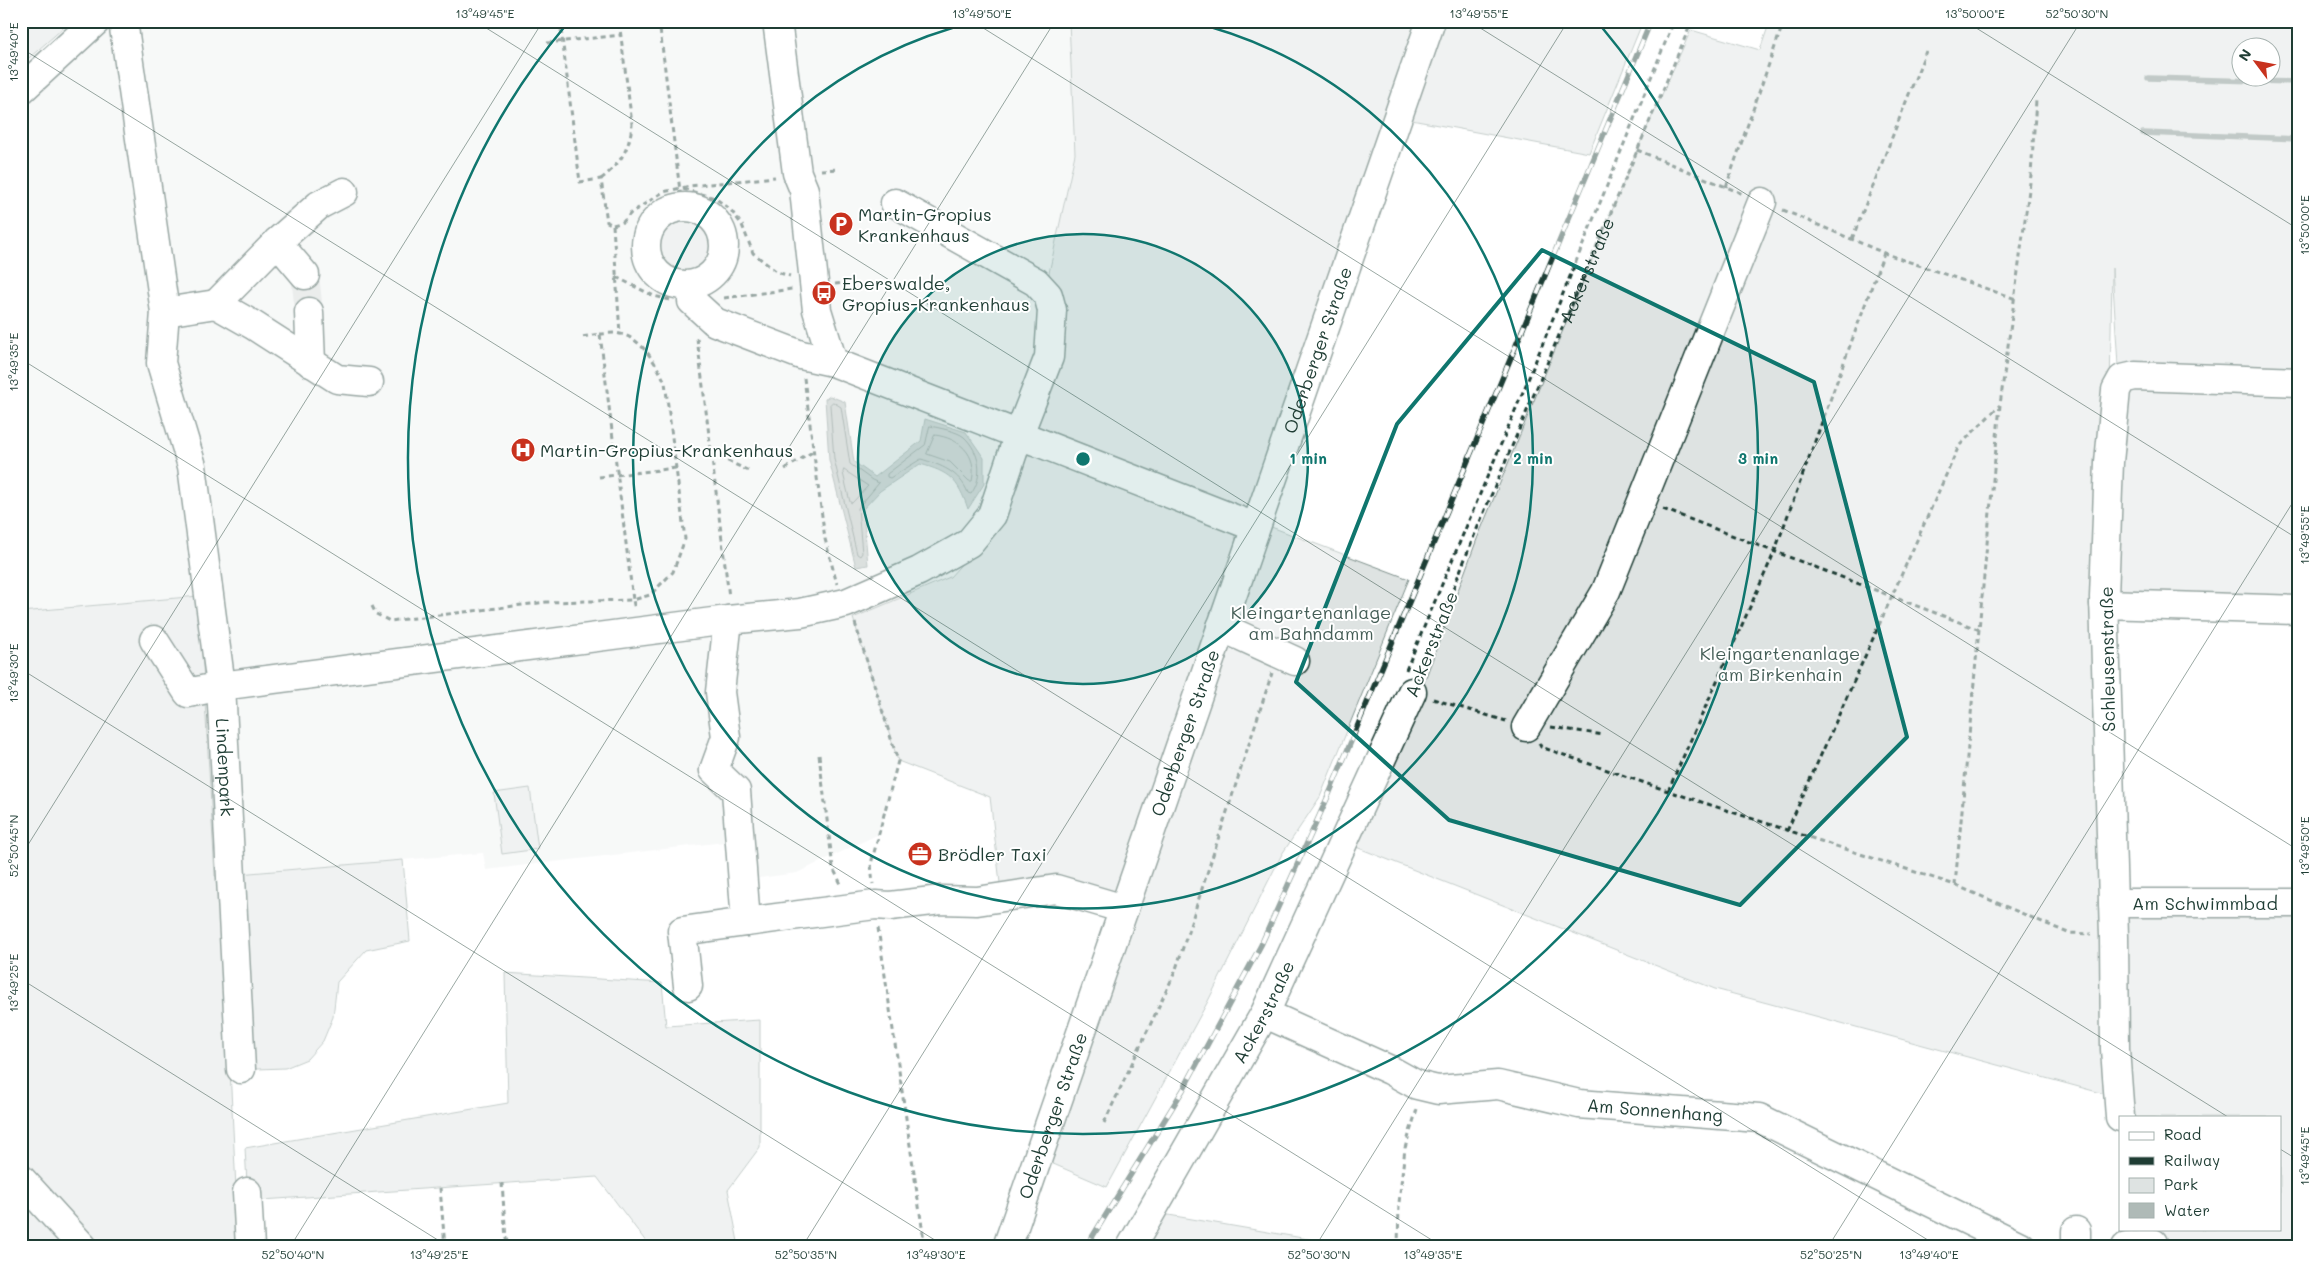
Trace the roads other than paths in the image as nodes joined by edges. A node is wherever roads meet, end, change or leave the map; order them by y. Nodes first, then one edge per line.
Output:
1 (96, 21) edge
2 (123, 21) edge
3 (777, 21) edge
4 (1431, 21) edge
5 (21, 90) edge
6 (344, 192) dead end
7 (1762, 202) road end
8 (895, 204) dead end
9 (277, 242) junction
10 (305, 275) tunnel mouth
11 (692, 301) road end
12 (216, 304) junction
13 (166, 312) junction
14 (309, 312) tunnel mouth
15 (833, 362) junction
16 (311, 363) junction
17 (369, 382) dead end
18 (2298, 382) edge
19 (1019, 434) junction
20 (1255, 528) junction
21 (2104, 604) junction
22 (2298, 610) edge
23 (728, 620) junction
24 (1221, 627) junction
25 (154, 640) dead end
26 (1287, 657) road end
27 (1407, 685) road end
28 (221, 686) junction
29 (1526, 727) road end
30 (2113, 903) junction
31 (2298, 903) edge
32 (1124, 909) junction
33 (746, 922) junction
34 (688, 986) dead end
35 (1277, 1019) dead end
36 (241, 1069) dead end
37 (2120, 1116) edge
38 (21, 1179) edge
39 (247, 1192) dead end
40 (2152, 1240) edge
41 (83, 1247) edge
42 (250, 1247) edge
43 (1007, 1247) edge
44 (1131, 1247) edge
45 (2022, 1247) edge
46 (2126, 1247) edge

1 - 5 street
2 - 13 street, Lindenpark
3 - 15 street
4 - 20 street, Oderberger Straße
6 - 9 street
7 - 29 street
8 - 19 street
9 - 10 street
9 - 12 street
11 - 15 street
12 - 13 street
12 - 16 street
13 - 28 street, Lindenpark
14 - 16 street
15 - 19 street
16 - 17 street
18 - 21 street, Schleusenstraße
19 - 20 street
19 - 23 street
20 - 24 street, Oderberger Straße
21 - 22 street
21 - 30 street, Schleusenstraße
23 - 28 street
23 - 33 street
24 - 26 street
24 - 32 street, Oderberger Straße
25 - 28 street
27 - 44 street, Ackerstraße
28 - 36 street, Lindenpark
30 - 31 street, Am Schwimmbad
30 - 37 street, Schleusenstraße
32 - 33 street
32 - 43 street, Oderberger Straße
33 - 34 street
35 - 45 street, Am Sonnenhang
38 - 41 street
39 - 42 street
40 - 46 street

